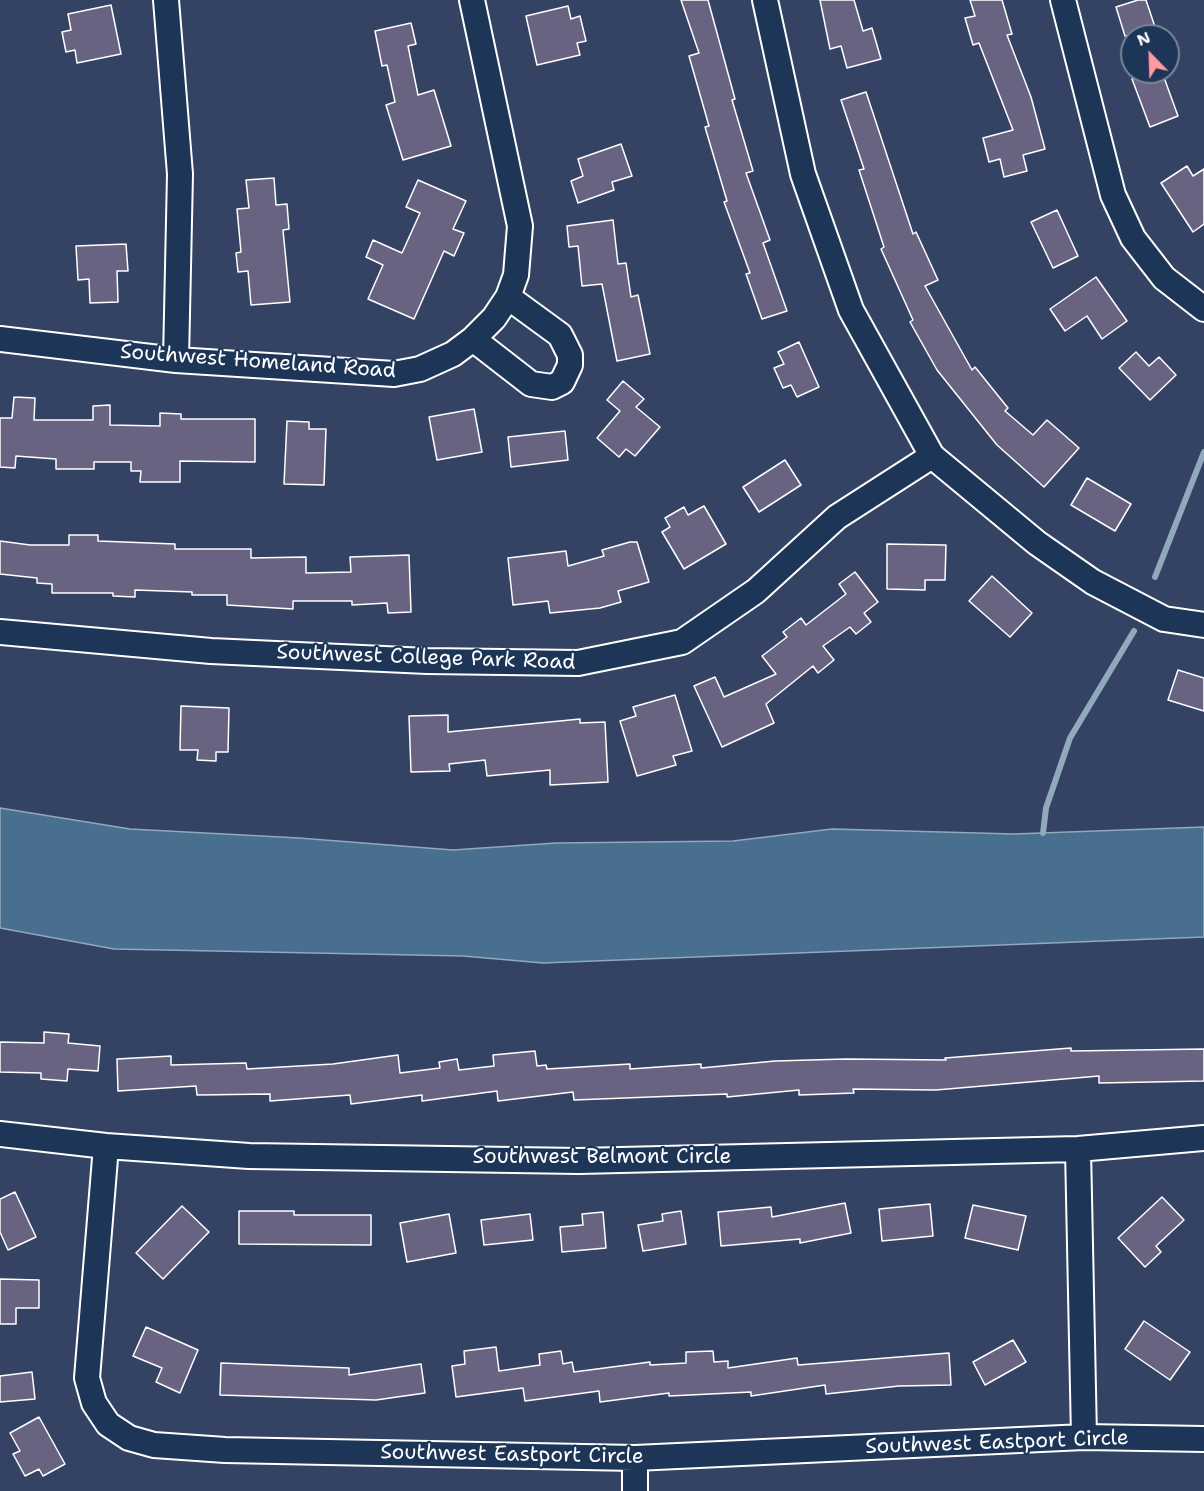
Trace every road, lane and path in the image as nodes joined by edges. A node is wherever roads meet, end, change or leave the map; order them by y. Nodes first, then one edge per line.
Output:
1 (166, 0) edge
2 (472, 0) edge
3 (765, 0) edge
4 (1063, 0) edge
5 (508, 297) junction
6 (1204, 309) edge
7 (0, 339) edge
8 (474, 339) junction
9 (176, 360) junction
10 (932, 456) junction
11 (1204, 625) edge
12 (0, 632) edge
13 (0, 1134) edge
14 (1204, 1138) edge
15 (106, 1146) junction
16 (1078, 1149) junction
17 (1084, 1437) junction
18 (1204, 1439) edge
19 (635, 1458) junction
20 (635, 1491) edge

1 - 9 street
2 - 5 street, Southwest Homeland Road
3 - 10 street
4 - 6 street
5 - 8 street, Southwest Homeland Road
5 - 8 street
7 - 9 street, Southwest Homeland Road
8 - 9 street, Southwest Homeland Road
10 - 11 street
10 - 12 street, Southwest College Park Road
13 - 15 street, Southwest Belmont Circle
14 - 16 street, Southwest Belmont Circle
15 - 16 street, Southwest Belmont Circle
15 - 19 street, Southwest Eastport Circle
16 - 17 street
17 - 18 street, Southwest Eastport Circle
17 - 19 street, Southwest Eastport Circle
19 - 20 street

